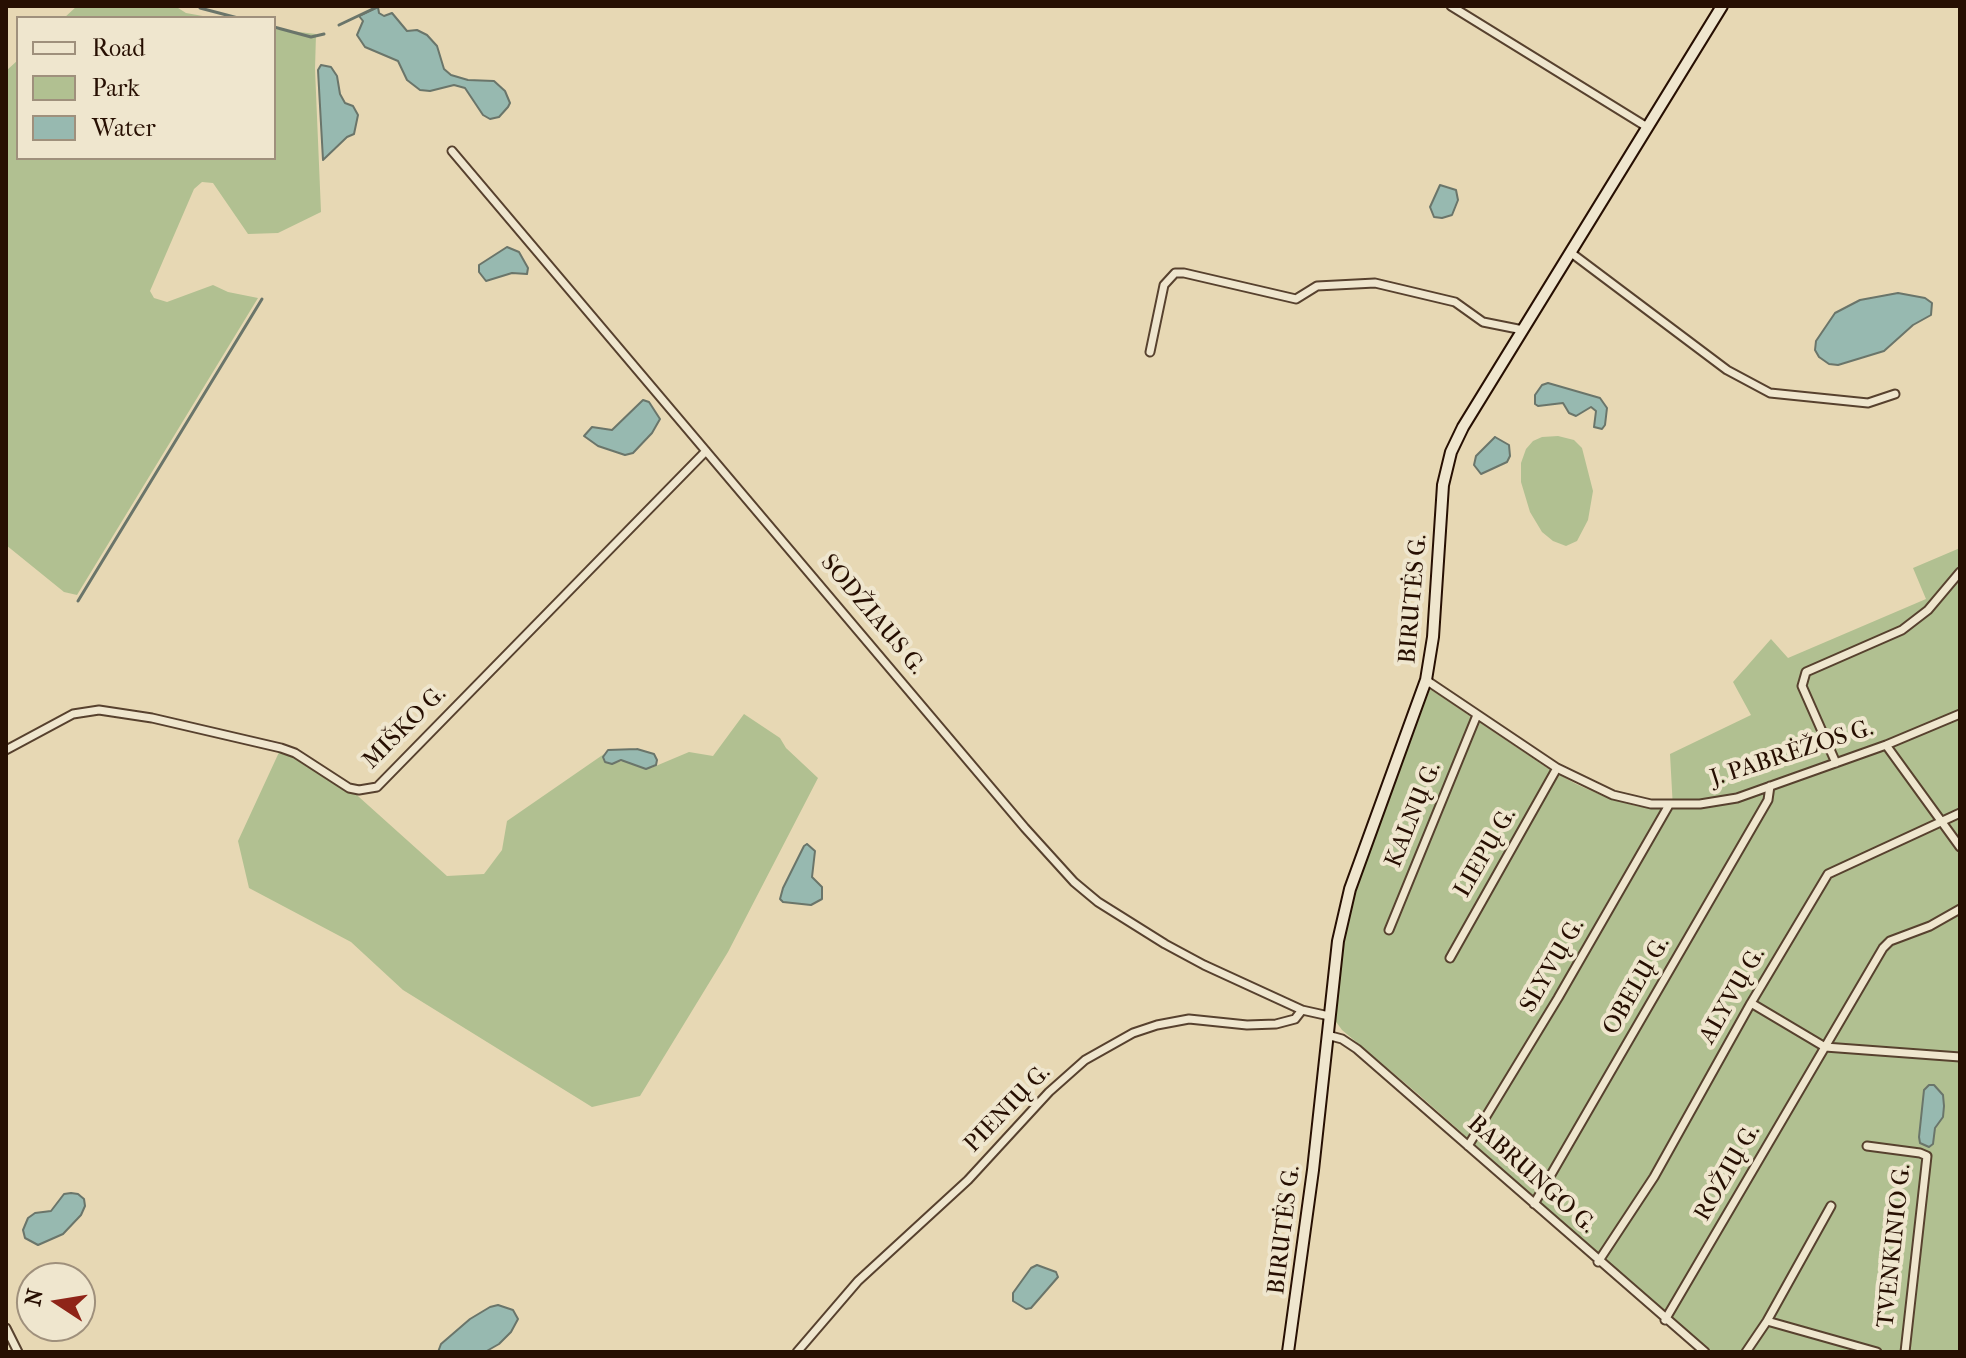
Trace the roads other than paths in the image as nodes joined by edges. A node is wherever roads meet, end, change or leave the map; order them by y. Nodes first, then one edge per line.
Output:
1 (1451, 6) edge
2 (1722, 6) edge
3 (1647, 127) junction
4 (452, 151) dead end
5 (1570, 252) junction
6 (1523, 330) junction
7 (1150, 352) dead end
8 (1895, 394) dead end
9 (706, 451) junction
10 (1960, 572) edge
11 (1426, 680) junction
12 (1960, 714) edge
13 (1477, 715) junction
14 (1886, 745) junction
15 (6, 750) edge
16 (1836, 763) junction
17 (1557, 768) junction
18 (1770, 786) junction
19 (1669, 805) junction
20 (1960, 813) edge
21 (1943, 821) junction
22 (1960, 847) edge
23 (1960, 909) edge
24 (1389, 930) dead end
25 (1450, 958) dead end
26 (1751, 1003) junction
27 (1302, 1010) junction
28 (1329, 1016) junction
29 (1327, 1035) junction
30 (1825, 1047) junction
31 (1960, 1057) edge
32 (1468, 1146) junction
33 (1867, 1146) dead end
34 (1534, 1204) junction
35 (1831, 1206) dead end
36 (1598, 1262) junction
37 (1665, 1320) junction
38 (1767, 1321) junction
39 (6, 1328) edge
40 (18, 1352) edge
41 (797, 1352) edge
42 (1288, 1352) edge
43 (1705, 1352) edge
44 (1746, 1352) edge
45 (1877, 1352) edge
46 (1905, 1352) edge

1 - 3 street
2 - 3 main road, BIRUTĖS G.
3 - 5 main road, BIRUTĖS G.
4 - 9 street, SODŽIAUS G.
5 - 6 main road, BIRUTĖS G.
5 - 8 street
6 - 7 street
6 - 11 main road, BIRUTĖS G.
9 - 15 street, MIŠKO G.
9 - 27 street, SODŽIAUS G.
10 - 16 street
11 - 13 street, J. PABRĖŽOS G.
11 - 28 main road, BIRUTĖS G.
12 - 14 street, J. PABRĖŽOS G.
13 - 17 street, J. PABRĖŽOS G.
13 - 24 street, KALNŲ G.
14 - 16 street, J. PABRĖŽOS G.
14 - 21 street
16 - 18 street, J. PABRĖŽOS G.
17 - 19 street, J. PABRĖŽOS G.
17 - 25 street, LIEPŲ G.
18 - 19 street, J. PABRĖŽOS G.
18 - 34 street, OBELŲ G.
19 - 32 street, SLYVŲ G.
20 - 21 street, ALYVŲ G.
21 - 22 street
21 - 26 street, ALYVŲ G.
23 - 30 street, ROŽIŲ G.
26 - 30 street
26 - 36 street, ALYVŲ G.
27 - 28 street, SODŽIAUS G.
27 - 41 street, PIENIŲ G.
28 - 29 main road, BIRUTĖS G.
29 - 32 street, BABRUNGO G.
29 - 42 main road, BIRUTĖS G.
30 - 31 street
30 - 37 street, ROŽIŲ G.
32 - 34 street, BABRUNGO G.
33 - 46 street, TVENKINIO G.
34 - 36 street, BABRUNGO G.
35 - 38 street
36 - 37 street, BABRUNGO G.
37 - 43 street, BABRUNGO G.
38 - 44 street
38 - 45 street
39 - 40 street

